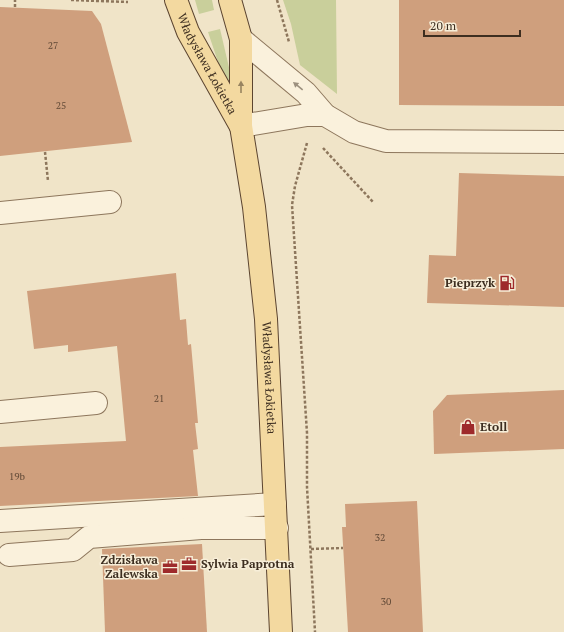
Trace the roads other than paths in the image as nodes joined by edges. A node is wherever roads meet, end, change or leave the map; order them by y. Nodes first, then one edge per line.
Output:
1 (176, 0) edge
2 (230, 0) edge
3 (241, 39) junction
4 (314, 121) junction
5 (241, 126) junction
6 (564, 142) edge
7 (110, 202) dead end
8 (0, 213) edge
9 (96, 403) dead end
10 (0, 412) edge
11 (276, 504) junction
12 (0, 521) edge
13 (277, 528) junction
14 (9, 555) dead end
15 (282, 632) edge

1 - 5 main road, Władysława Łokietka
2 - 3 main road, Władysława Łokietka
4 -> 3 lane
5 -> 3 main road, Władysława Łokietka
4 - 5 lane
4 - 6 lane
5 - 11 main road, Władysława Łokietka
7 - 8 lane
9 - 10 lane
11 - 12 lane
11 - 13 main road, Władysława Łokietka
13 - 14 lane
13 - 15 main road, Władysława Łokietka

